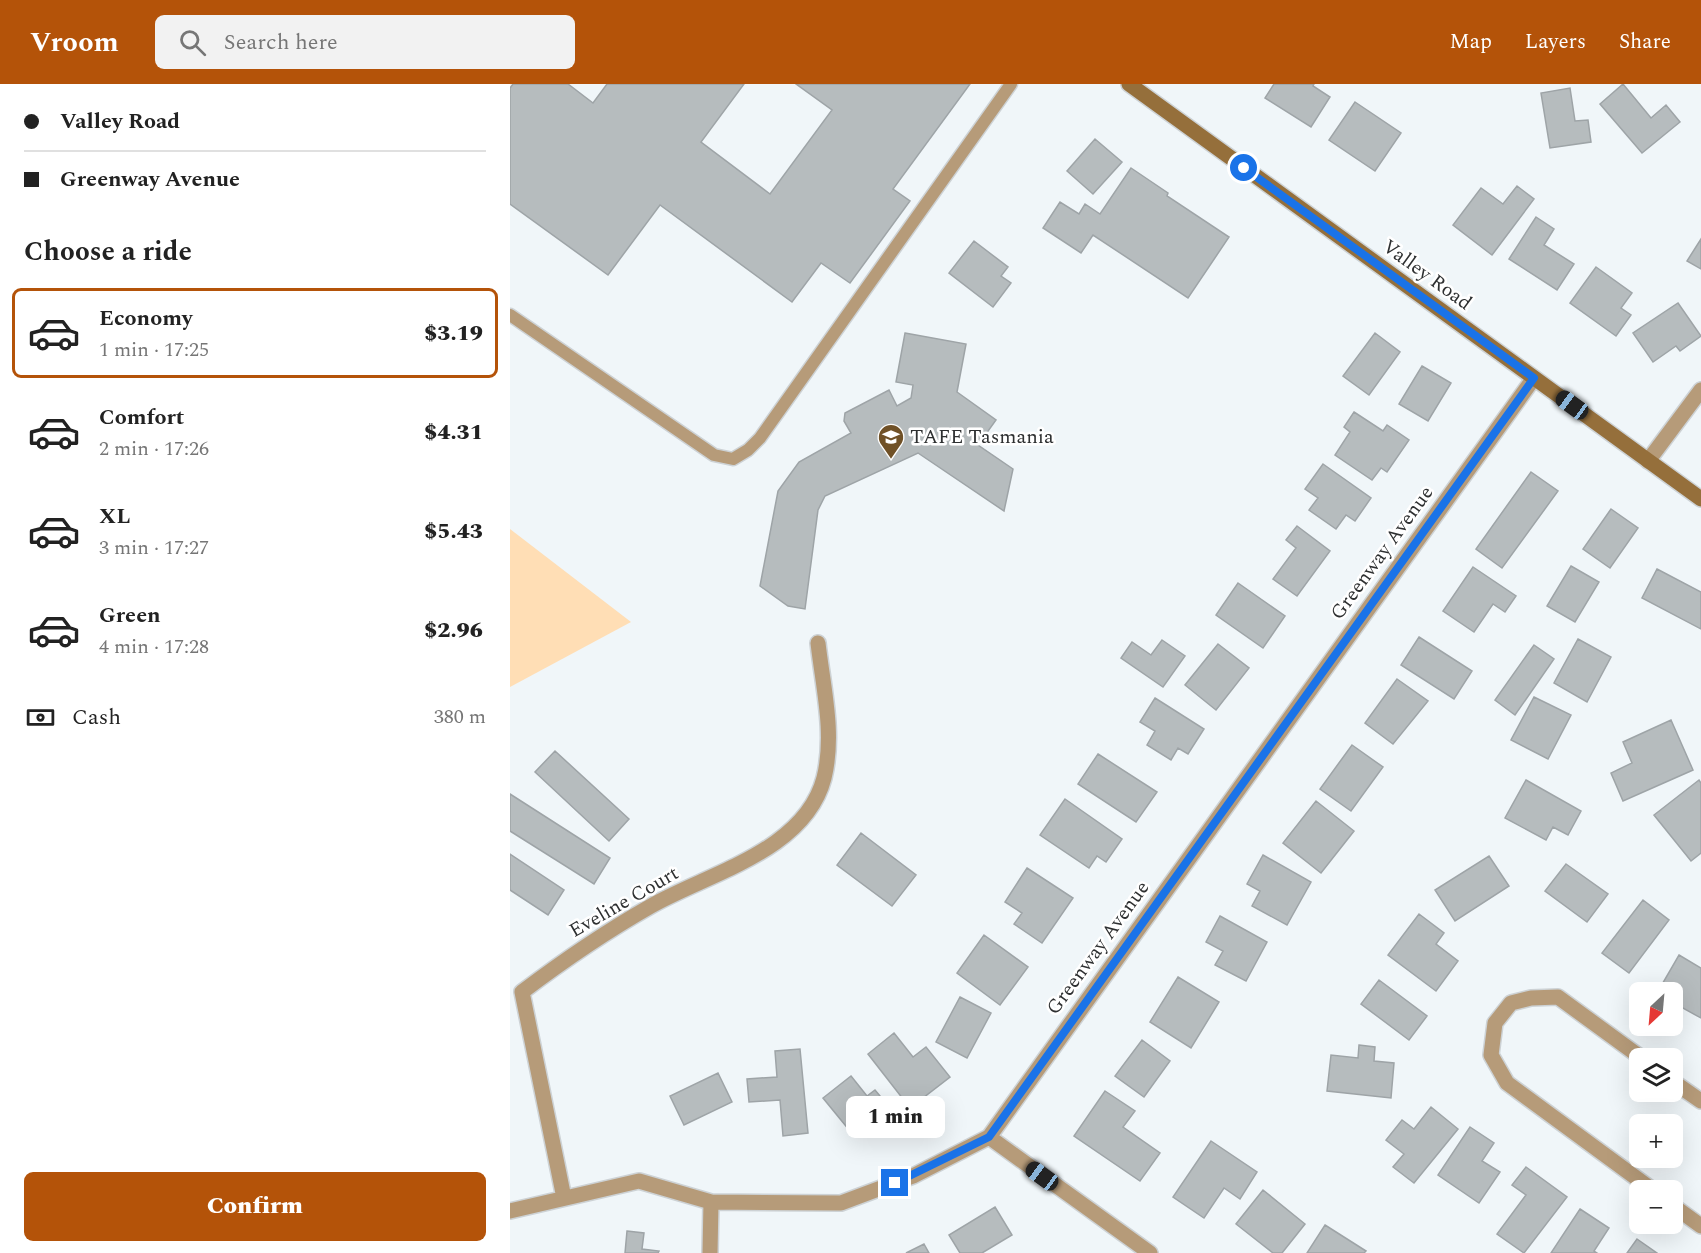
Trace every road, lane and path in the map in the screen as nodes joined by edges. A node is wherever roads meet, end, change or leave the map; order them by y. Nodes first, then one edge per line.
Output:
1 (1011, 84) edge
2 (1129, 84) edge
3 (510, 315) edge
4 (1534, 378) junction
5 (1701, 390) edge
6 (1648, 461) junction
7 (1701, 499) edge
8 (818, 643) dead end
9 (516, 990) edge
10 (1629, 1049) edge
11 (1683, 1089) edge
12 (1701, 1101) edge
13 (989, 1137) junction
14 (1639, 1180) edge
15 (564, 1198) junction
16 (711, 1202) junction
17 (510, 1211) edge
18 (1683, 1213) edge
19 (1701, 1226) edge
20 (710, 1253) edge
21 (1150, 1253) edge

1 - 3 lane
2 - 4 street, Valley Road
4 - 6 street, Valley Road
4 - 13 street, Greenway Avenue
5 - 6 street
6 - 7 street, Valley Road
8 - 9 street, Eveline Court
9 - 15 street, Eveline Court
10 - 14 street
11 - 12 street
13 - 16 street, Greenway Avenue
13 - 21 street
15 - 16 street, Greenway Avenue
15 - 17 street, Greenway Avenue
16 - 20 street
18 - 19 street

